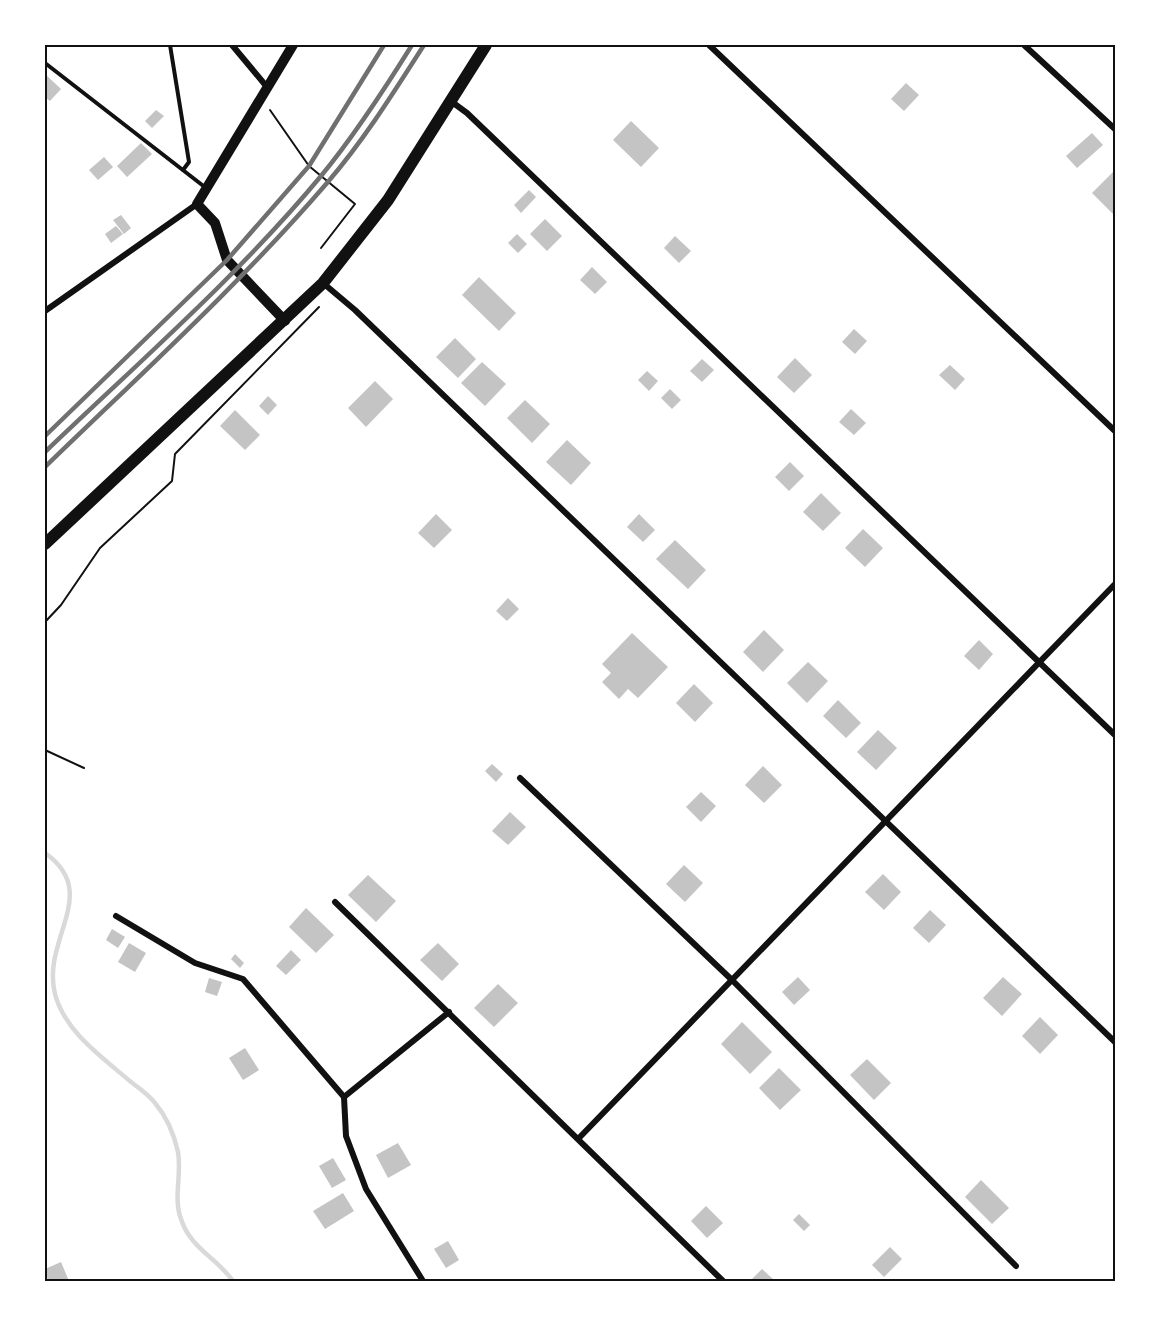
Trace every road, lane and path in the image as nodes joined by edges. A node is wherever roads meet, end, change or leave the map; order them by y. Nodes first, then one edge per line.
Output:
1 (170, 45) edge
2 (232, 45) edge
3 (292, 45) edge
4 (486, 45) edge
5 (709, 45) edge
6 (1024, 45) edge
7 (45, 63) edge
8 (264, 92) junction
9 (453, 102) junction
10 (1116, 130) edge
11 (183, 170) junction
12 (206, 188) junction
13 (197, 204) junction
14 (321, 248) dead end
15 (323, 283) junction
16 (333, 292) junction
17 (45, 311) edge
18 (285, 321) junction
19 (1116, 432) edge
20 (45, 544) edge
21 (1116, 583) edge
22 (45, 622) edge
23 (1039, 662) junction
24 (1116, 736) edge
25 (45, 750) edge
26 (84, 768) dead end
27 (520, 778) dead end
28 (885, 822) junction
29 (335, 902) dead end
30 (116, 916) dead end
31 (732, 980) junction
32 (449, 1012) junction
33 (1116, 1042) edge
34 (344, 1096) junction
35 (579, 1138) junction
36 (1016, 1266) dead end
37 (423, 1281) edge
38 (723, 1281) edge

1 - 11 lane
2 - 8 street
3 - 8 street
4 - 9 main road
5 - 19 street
6 - 10 street
7 - 11 lane
8 - 12 street
8 - 14 path
9 - 15 main road
9 - 23 street
11 - 12 lane
12 - 13 street
13 - 17 street
13 - 18 street
15 - 16 street
15 - 18 main road
16 - 22 path
16 - 28 street
18 - 20 main road
21 - 23 street
23 - 24 street
23 - 28 street
25 - 26 path
27 - 31 street
28 - 31 street
28 - 33 street
29 - 32 street
30 - 34 street
31 - 35 street
31 - 36 street
32 - 34 street
32 - 35 street
34 - 37 street
35 - 38 street

